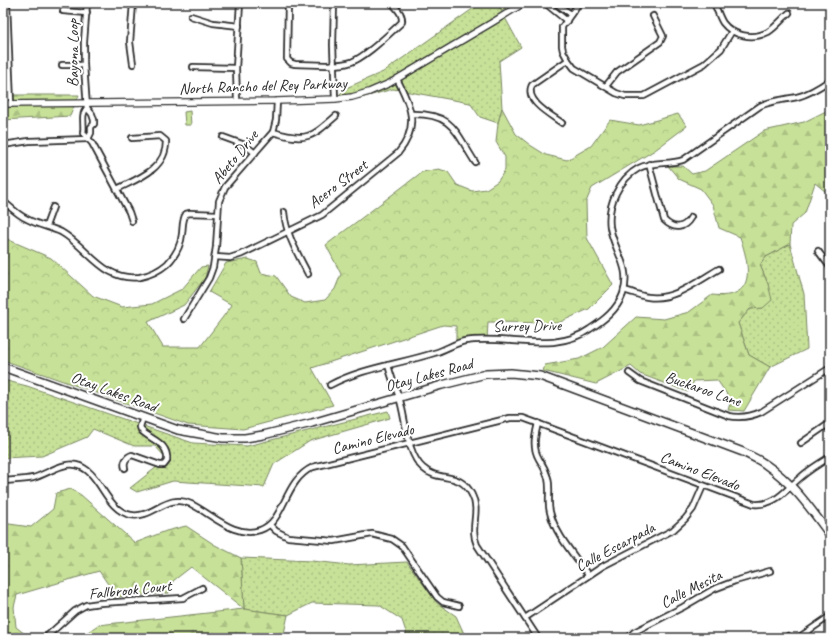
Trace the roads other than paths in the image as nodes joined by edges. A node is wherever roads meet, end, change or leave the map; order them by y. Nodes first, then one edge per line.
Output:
1 (7, 3) edge
2 (87, 3) edge
3 (133, 3) edge
4 (240, 3) edge
5 (288, 3) edge
6 (334, 3) edge
7 (392, 3) edge
8 (524, 3) edge
9 (545, 3) edge
10 (579, 3) edge
11 (714, 3) edge
12 (558, 4) edge
13 (554, 10) junction
14 (63, 11) dead end
15 (87, 13) junction
16 (789, 13) dead end
17 (571, 14) junction
18 (191, 16) dead end
19 (653, 16) dead end
20 (567, 21) junction
21 (239, 26) junction
22 (732, 31) junction
23 (3, 42) edge
24 (9, 42) junction
25 (568, 60) junction
26 (133, 64) dead end
27 (62, 65) dead end
28 (84, 65) junction
29 (334, 65) junction
30 (193, 67) dead end
31 (236, 68) junction
32 (397, 79) junction
33 (830, 80) edge
34 (606, 86) junction
35 (335, 99) junction
36 (237, 101) junction
37 (277, 101) junction
38 (3, 104) edge
39 (11, 104) junction
40 (87, 106) junction
41 (411, 114) junction
42 (336, 116) dead end
43 (562, 123) dead end
44 (85, 127) junction
45 (91, 127) junction
46 (273, 132) junction
47 (223, 137) dead end
48 (132, 138) dead end
49 (88, 139) junction
50 (3, 145) edge
51 (255, 153) junction
52 (475, 162) dead end
53 (649, 164) junction
54 (117, 189) junction
55 (3, 201) edge
56 (53, 207) dead end
57 (284, 212) dead end
58 (218, 214) junction
59 (691, 216) dead end
60 (132, 221) dead end
61 (46, 226) junction
62 (287, 232) junction
63 (818, 251) dead end
64 (215, 257) junction
65 (830, 267) edge
66 (719, 269) dead end
67 (308, 274) dead end
68 (624, 290) junction
69 (184, 318) dead end
70 (388, 365) junction
71 (3, 366) edge
72 (830, 368) edge
73 (629, 373) dead end
74 (330, 385) dead end
75 (399, 397) junction
76 (143, 417) junction
77 (538, 423) junction
78 (830, 423) edge
79 (410, 443) junction
80 (801, 443) dead end
81 (830, 456) edge
82 (126, 468) dead end
83 (3, 481) edge
84 (703, 486) junction
85 (792, 486) junction
86 (270, 525) junction
87 (830, 535) edge
88 (770, 571) dead end
89 (588, 575) junction
90 (202, 588) dead end
91 (459, 606) dead end
92 (830, 616) edge
93 (525, 618) junction
94 (45, 638) edge
95 (538, 638) edge
96 (628, 638) edge
97 (798, 638) edge

1 - 24 street
2 - 15 street, Bayona Loop
3 - 26 street
4 - 21 street
5 - 29 street
6 - 29 street
7 - 29 street
8 - 32 street, North Rancho del Rey Parkway
9 - 13 street
10 - 17 street
11 - 22 street
12 - 13 street
12 - 17 street
13 - 20 street
14 - 15 street
15 - 28 street, Bayona Loop
16 - 22 street
17 - 20 street
18 - 21 street
19 - 34 street
20 - 25 street
21 - 31 street
22 - 34 street
23 - 24 street
24 - 39 street
25 - 34 street
25 - 43 street
27 - 28 street
28 - 40 street, Bayona Loop
29 - 35 street
30 - 31 street
31 - 36 street
32 - 35 street, North Rancho del Rey Parkway
32 - 41 street, Acero Street
33 - 53 street, Surrey Drive
35 - 37 street, North Rancho del Rey Parkway
36 - 37 street, North Rancho del Rey Parkway
36 - 40 street, North Rancho del Rey Parkway
37 - 46 street, Abeto Drive
38 - 39 street, North Rancho del Rey Parkway
39 - 40 street, North Rancho del Rey Parkway
40 - 44 street
40 - 45 street
41 - 52 street
41 - 62 street, Acero Street
42 - 46 street
44 - 45 street
44 - 49 street
45 - 49 street
46 - 51 street, Abeto Drive
47 - 51 street
48 - 54 street
49 - 50 street
49 - 54 street
51 - 58 street, Abeto Drive
53 - 59 street
53 - 68 street, Surrey Drive
54 - 60 street
55 - 61 street
56 - 61 street
57 - 62 street
58 - 61 street
58 - 64 street, Abeto Drive
62 - 64 street, Acero Street
62 - 67 street
63 - 65 street
64 - 69 street, Abeto Drive
66 - 68 street
68 - 70 street, Surrey Drive
70 - 74 street, Surrey Drive
70 - 75 street
71 - 76 main road, Otay Lakes Road
72 - 73 street, Buckaroo Lane
75 - 76 main road, Otay Lakes Road
75 - 79 street
75 - 85 main road, Otay Lakes Road
76 - 82 street
77 - 79 street, Camino Elevado
77 - 84 street, Camino Elevado
77 - 89 street
78 - 80 street
79 - 86 street, Camino Elevado
79 - 93 street
81 - 85 street, Camino Elevado
83 - 86 street
84 - 85 street, Camino Elevado
84 - 89 street, Calle Escarpada
85 - 87 main road, Otay Lakes Road
86 - 91 street
88 - 96 street, Calle Mesita
89 - 93 street, Calle Escarpada
90 - 94 street, Fallbrook Court
92 - 97 street
93 - 95 street

